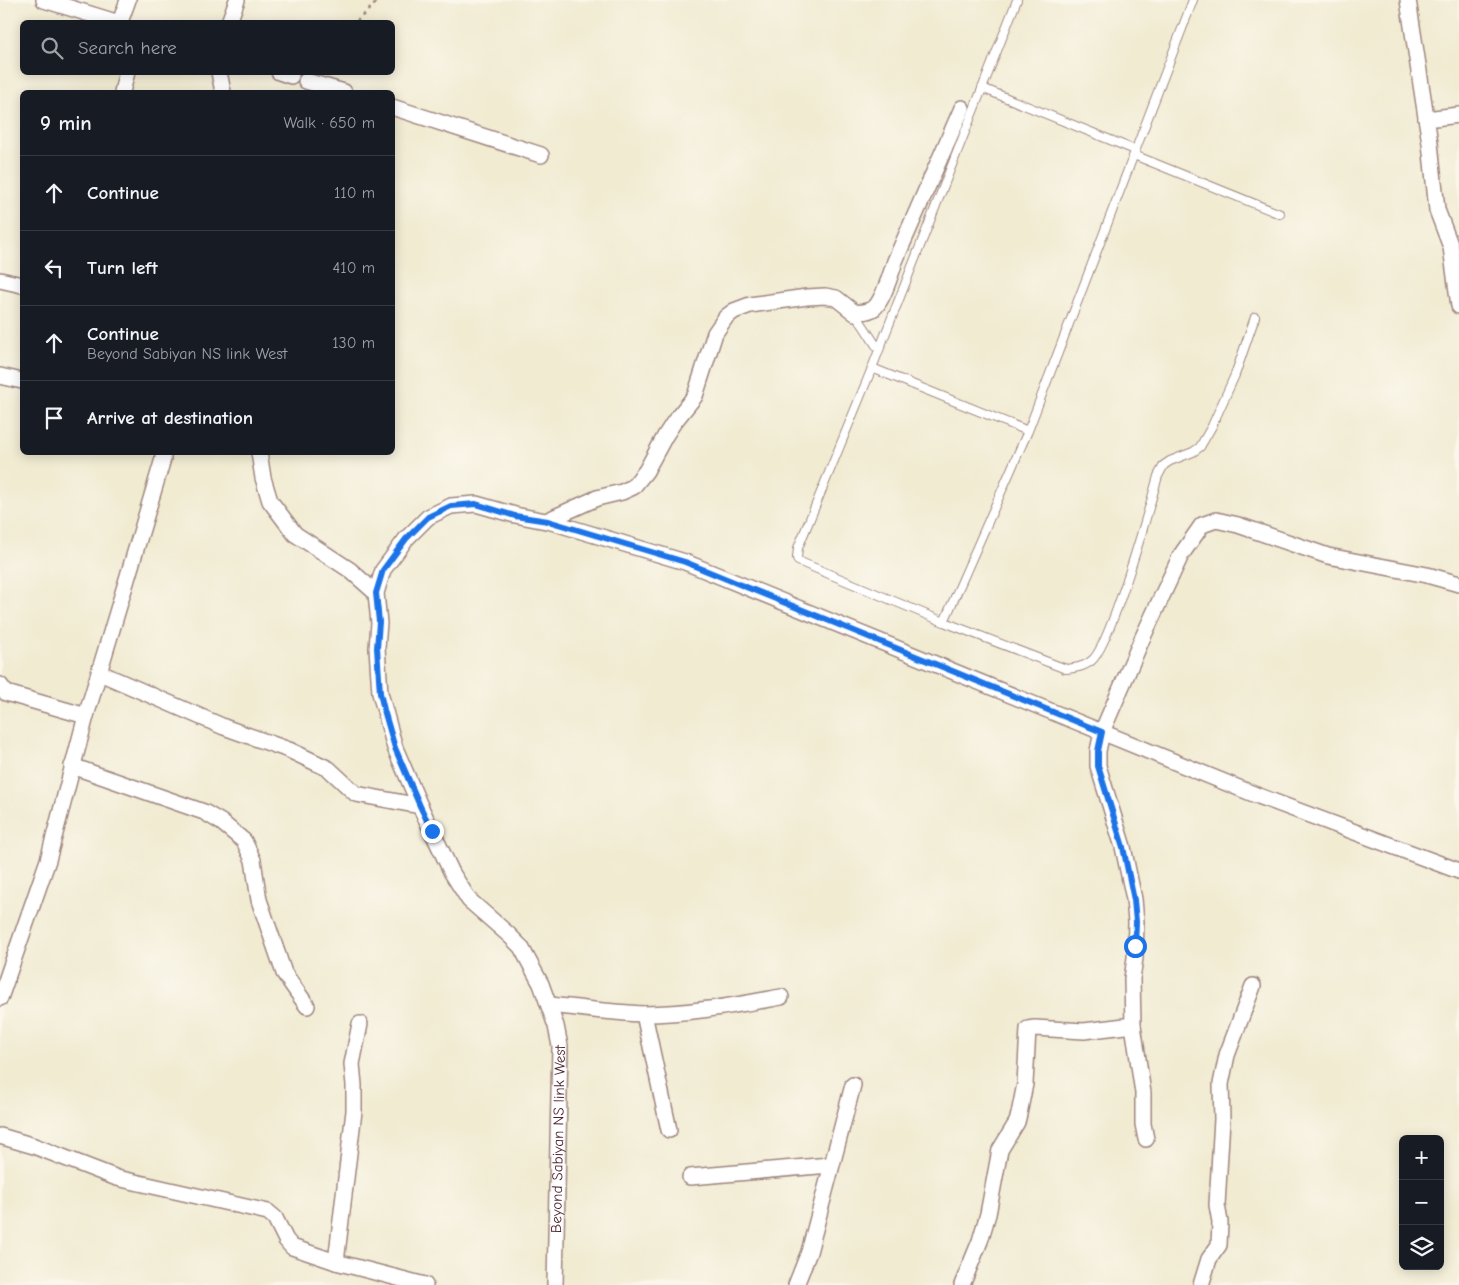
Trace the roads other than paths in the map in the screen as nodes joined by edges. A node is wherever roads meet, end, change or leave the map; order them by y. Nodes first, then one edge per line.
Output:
1 (44, 0) edge
2 (128, 0) edge
3 (237, 0) edge
4 (1017, 0) edge
5 (1193, 0) edge
6 (1408, 0) edge
7 (111, 20) edge
8 (119, 20) edge
9 (230, 20) edge
10 (126, 75) edge
11 (220, 75) edge
12 (292, 77) edge
13 (982, 88) junction
14 (122, 90) edge
15 (223, 90) edge
16 (337, 90) edge
17 (395, 108) edge
18 (962, 108) dead end
19 (1459, 115) edge
20 (1426, 119) junction
21 (1134, 152) junction
22 (541, 155) dead end
23 (1280, 214) dead end
24 (0, 280) edge
25 (20, 285) edge
26 (1459, 306) edge
27 (855, 313) junction
28 (1255, 317) dead end
29 (879, 350) junction
30 (872, 368) junction
31 (0, 376) edge
32 (20, 381) edge
33 (1028, 432) junction
34 (163, 455) edge
35 (259, 455) edge
36 (548, 521) junction
37 (1459, 584) edge
38 (376, 593) junction
39 (944, 622) junction
40 (100, 673) junction
41 (0, 685) edge
42 (86, 716) junction
43 (1102, 732) junction
44 (72, 766) junction
45 (420, 806) junction
46 (1459, 871) edge
47 (1253, 986) dead end
48 (781, 997) dead end
49 (0, 998) edge
50 (549, 1005) junction
51 (307, 1006) dead end
52 (644, 1014) junction
53 (360, 1024) dead end
54 (1133, 1025) junction
55 (853, 1085) dead end
56 (669, 1130) dead end
57 (0, 1136) edge
58 (1146, 1139) dead end
59 (830, 1165) junction
60 (690, 1177) dead end
61 (336, 1262) junction
62 (425, 1285) edge
63 (555, 1285) edge
64 (796, 1285) edge
65 (962, 1285) edge
66 (1201, 1285) edge

1 - 7 street
2 - 8 street
3 - 9 street
4 - 13 lane
5 - 21 lane
6 - 20 street
10 - 14 street
11 - 15 street
12 - 16 street
13 - 21 lane
13 - 29 lane
17 - 22 street
18 - 27 street
19 - 20 street
20 - 26 street
21 - 23 lane
21 - 33 lane
24 - 25 street
27 - 29 lane
27 - 36 street
28 - 39 lane
29 - 30 lane
30 - 33 lane
30 - 39 lane
31 - 32 street
33 - 39 lane
34 - 40 street
35 - 38 street
36 - 38 street
36 - 43 street
37 - 43 street
38 - 45 street, Beyond Sabiyan NS link West
40 - 42 street
40 - 45 street
41 - 42 street
42 - 44 street
43 - 46 street
43 - 54 street
44 - 49 street
44 - 51 street
45 - 50 street, Beyond Sabiyan NS link West
47 - 66 street
48 - 52 street
50 - 52 street
50 - 63 street, Beyond Sabiyan NS link West
52 - 56 street
53 - 61 street
54 - 58 street
54 - 65 street
55 - 59 street
57 - 61 street
59 - 60 street
59 - 64 street
61 - 62 street

